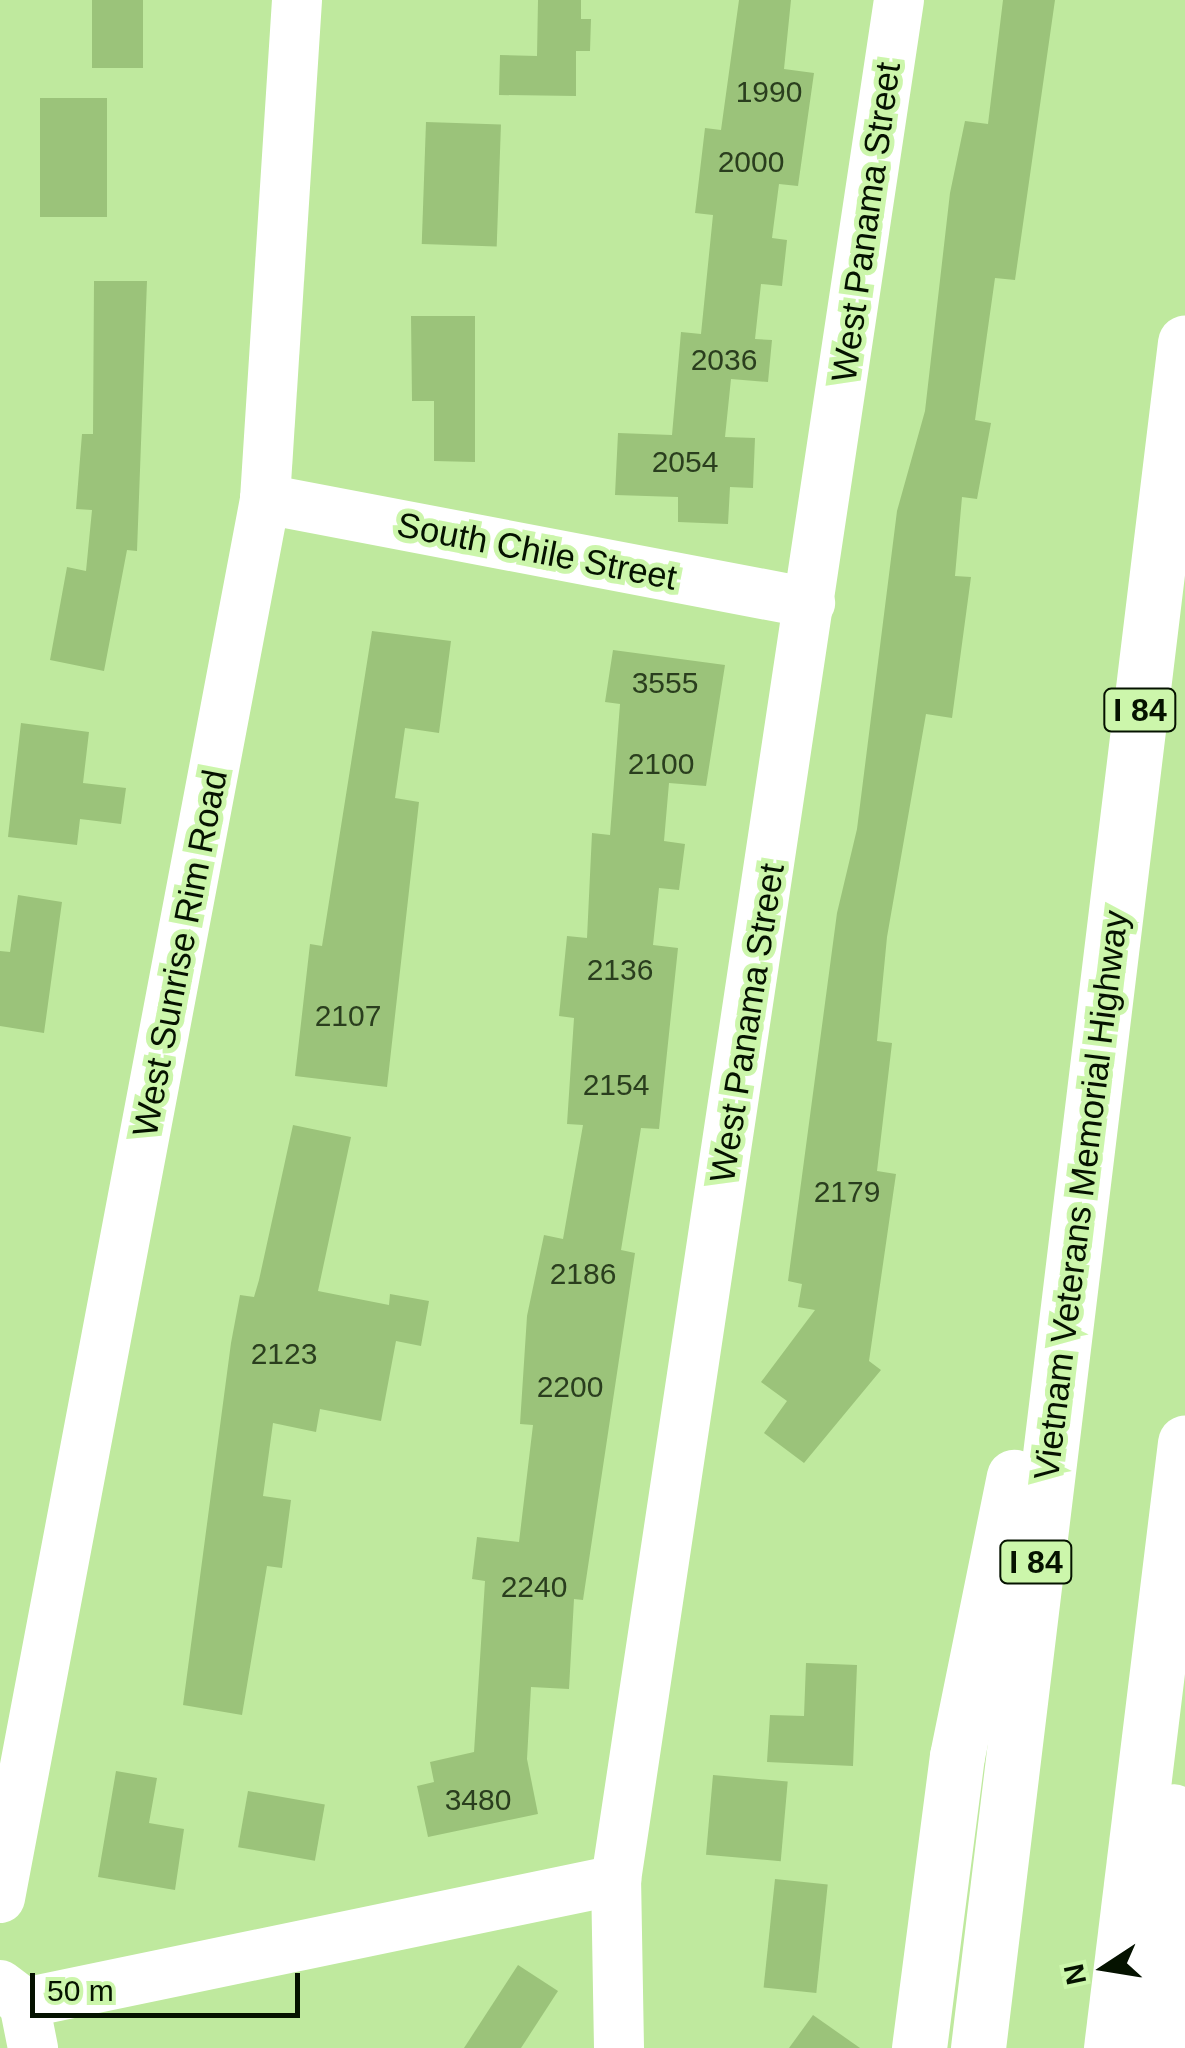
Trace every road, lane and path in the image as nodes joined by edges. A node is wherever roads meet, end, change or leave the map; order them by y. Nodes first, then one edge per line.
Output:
1 (297, 0) edge
2 (899, 0) edge
3 (1185, 342) edge
4 (265, 499) junction
5 (810, 602) junction
6 (1095, 1077) junction
7 (1185, 1443) edge
8 (1185, 1475) edge
9 (616, 1880) junction
10 (0, 1898) edge
11 (19, 2012) edge
12 (619, 2048) edge
13 (919, 2048) edge
14 (978, 2048) edge
15 (1111, 2048) edge
16 (1164, 2048) edge

1 - 4 street, West Sunrise Rim Road
2 - 5 street, West Panama Street
3 - 6 highway, Vietnam Veterans Memorial Highway / I 84
4 - 5 street, South Chile Street
4 - 10 street, West Sunrise Rim Road
5 - 9 street, West Panama Street
6 - 13 highway
6 - 14 highway, Vietnam Veterans Memorial Highway / I 84
7 - 15 highway
8 - 16 highway
9 - 11 street
9 - 12 street, West Panama Street

